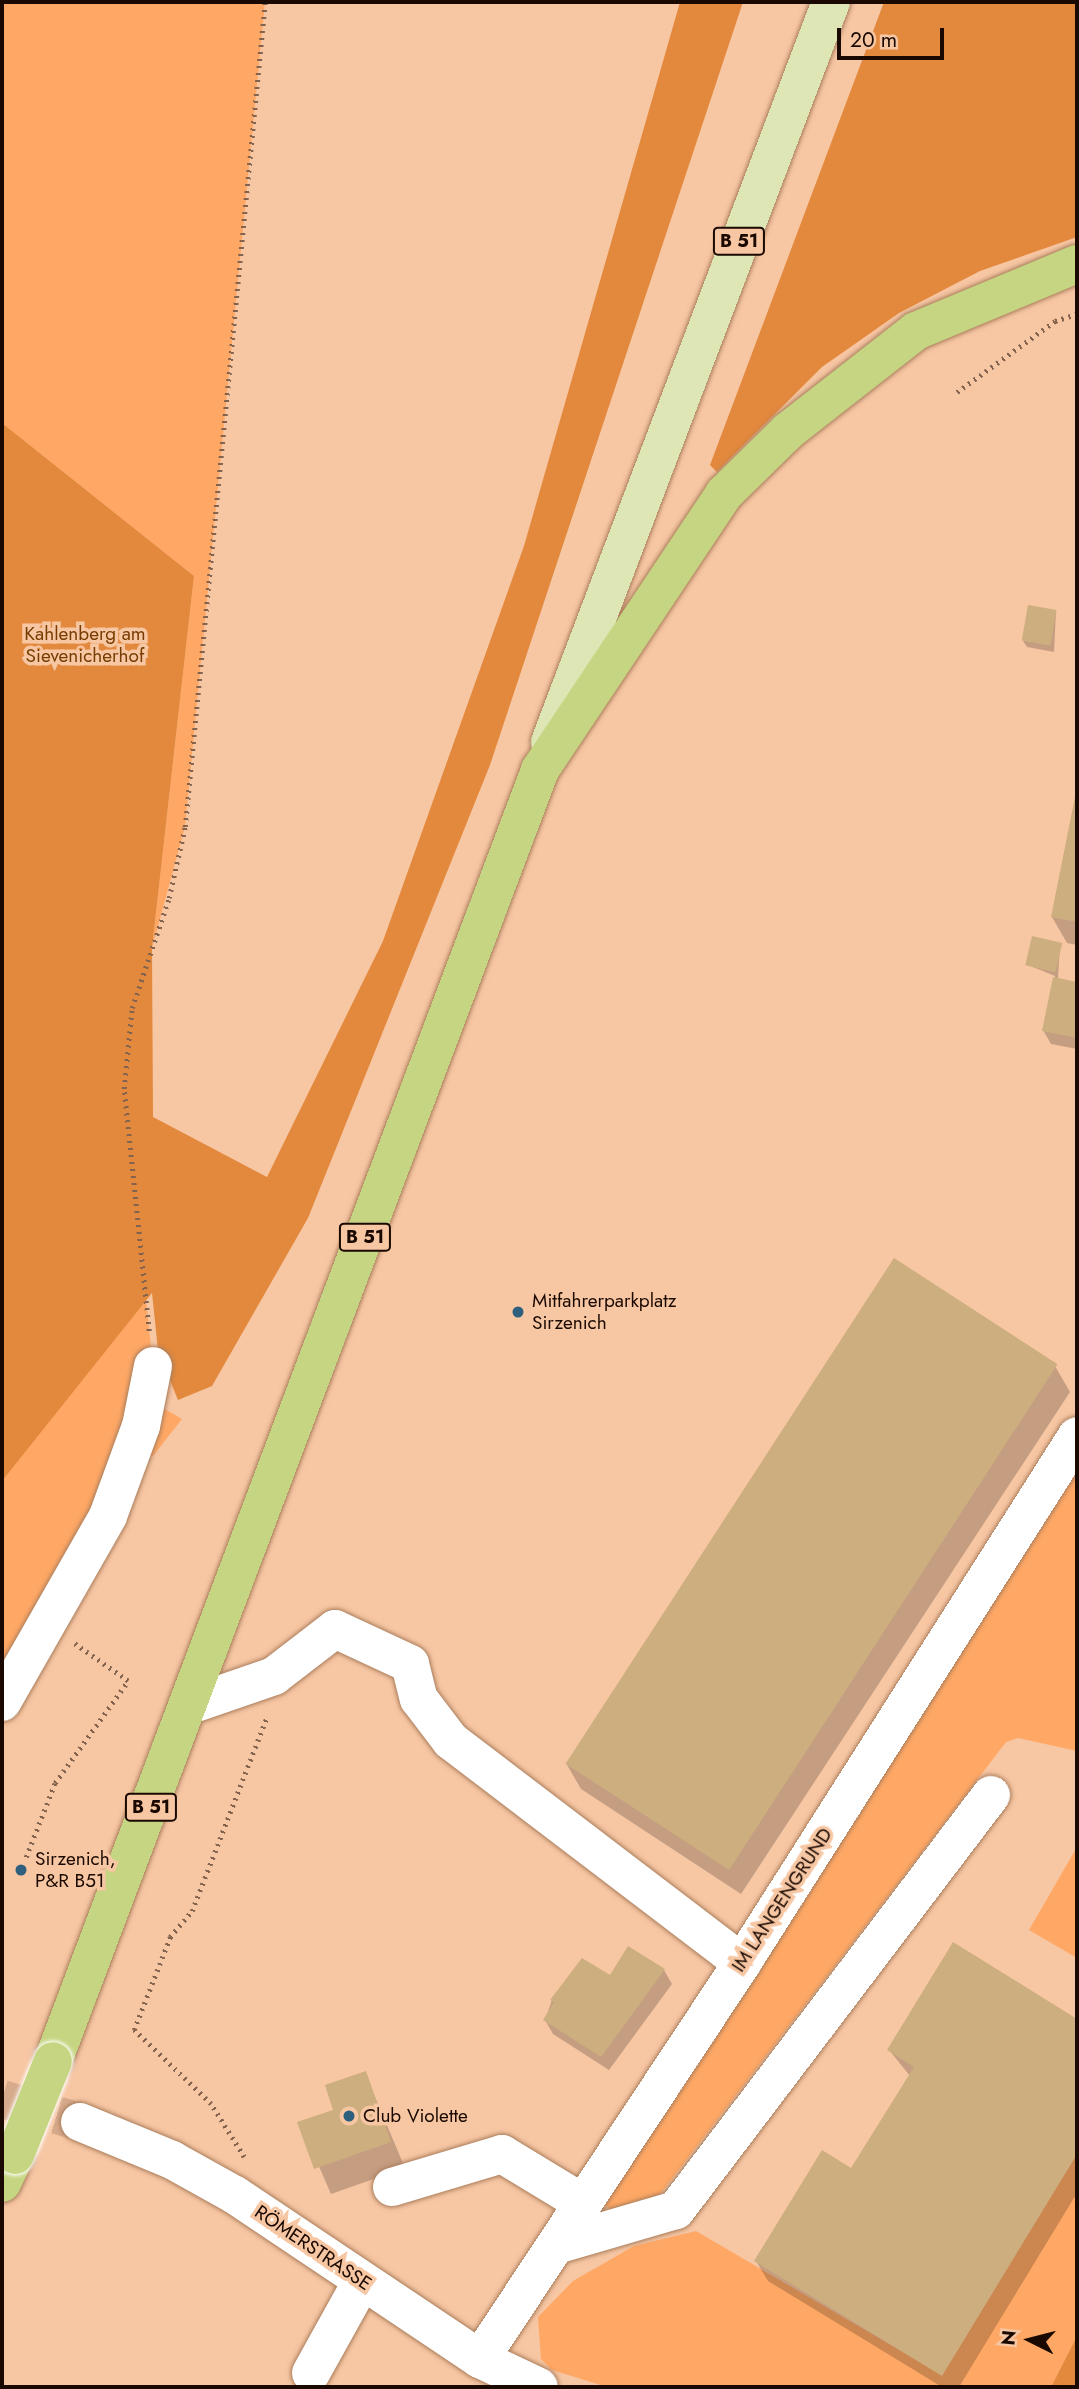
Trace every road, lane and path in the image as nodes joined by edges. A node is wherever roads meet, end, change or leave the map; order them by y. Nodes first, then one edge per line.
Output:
1 (265, 2) edge
2 (831, 2) edge
3 (1077, 264) edge
4 (1077, 314) edge
5 (957, 392) dead end
6 (540, 770) junction
7 (153, 1366) joint
8 (1077, 1436) edge
9 (48, 1626) junction
10 (274, 1676) junction
11 (2, 1702) edge
12 (190, 1704) junction
13 (991, 1795) dead end
14 (21, 1871) dead end
15 (742, 1963) junction
16 (80, 2122) tunnel mouth
17 (8, 2169) edge
18 (392, 2187) dead end
19 (235, 2195) junction
20 (583, 2203) junction
21 (556, 2245) junction
22 (362, 2281) junction
23 (480, 2359) junction
24 (311, 2373) dead end
25 (539, 2387) edge

1 - 7 path
2 - 6 main road, B 51
3 - 6 highway
4 - 5 path
6 - 12 highway, B 51
7 - 9 street
8 - 15 street, IM LANGENGRUND
9 - 11 street
9 - 14 path
10 - 12 street
10 - 15 street
10 - 19 path
12 - 17 highway, B 51, bridge
13 - 21 street
15 - 20 street, IM LANGENGRUND
16 - 19 street, RÖMERSTRASSE
18 - 20 street
19 - 22 street, RÖMERSTRASSE
20 - 21 street, IM LANGENGRUND
21 - 23 street, IM LANGENGRUND
22 - 23 street, RÖMERSTRASSE
22 - 24 street
23 - 25 street, RÖMERSTRASSE

